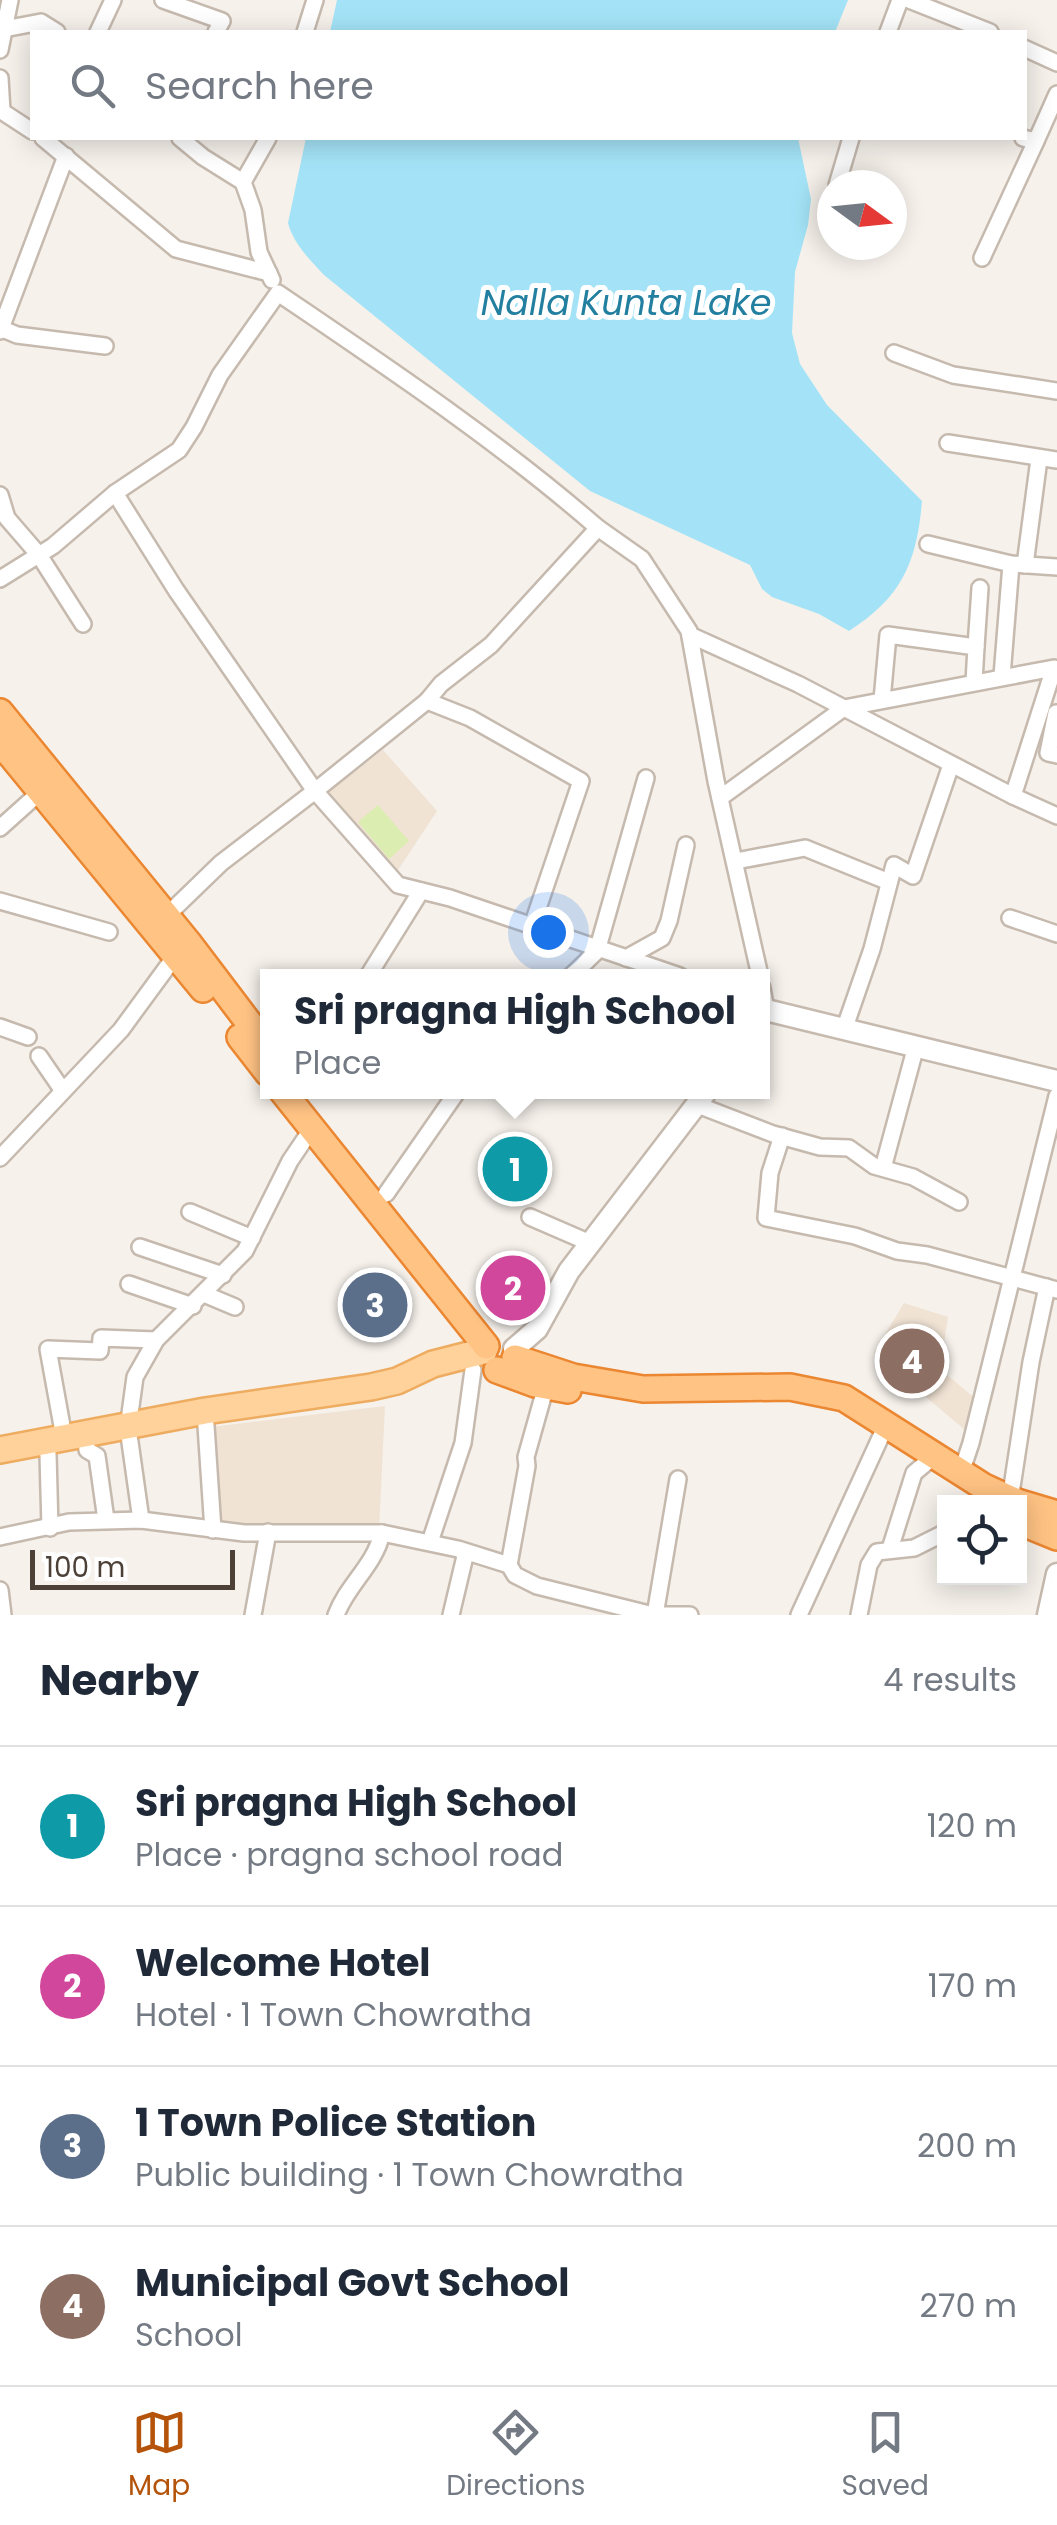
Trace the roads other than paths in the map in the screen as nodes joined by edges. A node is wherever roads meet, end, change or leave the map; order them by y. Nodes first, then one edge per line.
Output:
1 (10, 0) edge
2 (113, 0) edge
3 (163, 0) edge
4 (315, 0) edge
5 (900, 0) edge
6 (910, 0) edge
7 (4, 28) junction
8 (54, 30) edge
9 (99, 30) edge
10 (217, 30) edge
11 (306, 30) edge
12 (889, 30) edge
13 (985, 30) edge
14 (1027, 49) edge
15 (0, 50) edge
16 (1057, 63) edge
17 (0, 78) edge
18 (1057, 94) edge
19 (1, 110) edge
20 (30, 130) edge
21 (51, 140) edge
22 (182, 140) edge
23 (267, 140) edge
24 (850, 140) edge
25 (1030, 140) edge
26 (66, 156) junction
27 (841, 170) edge
28 (243, 182) junction
29 (982, 258) dead end
30 (269, 273) junction
31 (278, 292) junction
32 (0, 329) edge
33 (105, 346) dead end
34 (894, 354) dead end
35 (1057, 391) edge
36 (948, 443) dead end
37 (1040, 459) junction
38 (1057, 460) edge
39 (116, 493) junction
40 (0, 494) edge
41 (598, 528) junction
42 (928, 544) dead end
43 (38, 555) junction
44 (1018, 565) junction
45 (1057, 567) edge
46 (0, 579) edge
47 (980, 588) dead end
48 (83, 624) dead end
49 (690, 635) junction
50 (976, 647) junction
51 (1056, 667) edge
52 (1002, 676) junction
53 (974, 682) junction
54 (882, 700) junction
55 (428, 702) junction
56 (844, 708) junction
57 (0, 712) edge
58 (1051, 713) edge
59 (0, 742) edge
60 (1057, 755) edge
61 (952, 766) junction
62 (646, 778) dead end
63 (315, 791) junction
64 (39, 793) junction
65 (1013, 796) junction
66 (720, 798) junction
67 (1057, 816) edge
68 (0, 828) edge
69 (686, 845) dead end
70 (736, 861) junction
71 (890, 882) junction
72 (421, 891) junction
73 (0, 901) edge
74 (1010, 918) dead end
75 (160, 922) junction
76 (532, 926) junction
77 (109, 932) dead end
78 (1057, 934) edge
79 (597, 950) junction
80 (176, 955) junction
81 (626, 958) junction
82 (372, 969) edge
83 (578, 969) edge
84 (659, 969) edge
85 (759, 969) edge
86 (770, 1012) edge
87 (0, 1027) edge
88 (845, 1028) junction
89 (28, 1037) dead end
90 (260, 1039) edge
91 (916, 1046) junction
92 (40, 1056) dead end
93 (260, 1062) edge
94 (1057, 1081) edge
95 (63, 1091) junction
96 (1057, 1096) edge
97 (289, 1099) edge
98 (309, 1099) edge
99 (452, 1099) edge
100 (700, 1099) edge
101 (703, 1099) edge
102 (313, 1127) junction
103 (782, 1136) junction
104 (1049, 1154) edge
105 (0, 1158) edge
106 (883, 1168) junction
107 (386, 1194) junction
108 (959, 1202) dead end
109 (190, 1212) dead end
110 (530, 1217) dead end
111 (252, 1238) junction
112 (590, 1243) junction
113 (140, 1247) dead end
114 (223, 1275) junction
115 (1012, 1277) junction
116 (129, 1284) dead end
117 (1052, 1288) edge
118 (198, 1300) junction
119 (236, 1307) dead end
120 (156, 1340) junction
121 (494, 1356) junction
122 (546, 1386) junction
123 (204, 1411) junction
124 (128, 1428) junction
125 (882, 1434) junction
126 (64, 1437) junction
127 (0, 1450) edge
128 (926, 1463) junction
129 (961, 1472) junction
130 (678, 1480) dead end
131 (983, 1495) edge
132 (989, 1495) edge
133 (1003, 1495) edge
134 (1027, 1509) edge
135 (1057, 1514) edge
136 (106, 1520) junction
137 (141, 1520) junction
138 (1027, 1520) edge
139 (50, 1528) junction
140 (213, 1530) junction
141 (268, 1532) junction
142 (382, 1533) junction
143 (937, 1536) edge
144 (0, 1537) edge
145 (1057, 1537) edge
146 (430, 1542) junction
147 (890, 1549) junction
148 (466, 1552) junction
149 (509, 1565) junction
150 (1057, 1574) edge
151 (0, 1590) edge
152 (606, 1610) edge
153 (3, 1615) edge
154 (252, 1615) edge
155 (336, 1615) edge
156 (451, 1615) edge
157 (655, 1615) edge
158 (690, 1615) edge
159 (798, 1615) edge
160 (858, 1615) edge
161 (1048, 1615) edge

1 - 7 street
2 - 9 street
3 - 10 street
4 - 11 street
5 - 12 street
6 - 13 street
7 - 8 street
7 - 15 street
14 - 16 street
17 - 19 street
18 - 25 street
19 - 20 street
21 - 26 street
22 - 28 street
23 - 28 street
24 - 27 street
25 - 29 street
26 - 30 street
26 - 32 street
28 - 30 street
30 - 31 street
31 - 39 street
31 - 41 street
32 - 33 street
34 - 35 street
36 - 37 street
37 - 38 street
37 - 44 street
39 - 43 street
39 - 63 street
40 - 43 street
41 - 49 street
41 - 55 street
42 - 44 street
43 - 46 street
43 - 48 street
44 - 45 street
44 - 52 street
47 - 50 street
49 - 56 street
49 - 66 street
50 - 53 street
50 - 54 street
51 - 52 street
51 - 58 street
52 - 53 street
53 - 54 street
54 - 56 street
55 - 63 street
55 - 76 street
56 - 61 street
56 - 66 street
57 - 75 highway
58 - 60 street
58 - 65 street
59 - 64 highway
61 - 65 street
61 - 71 street
62 - 79 street
63 - 72 street
63 - 75 street
64 - 68 street
64 - 75 highway
65 - 67 street
66 - 70 street
69 - 81 street
70 - 71 street
70 - 85 street
71 - 88 street
72 - 76 street
72 - 82 street
73 - 77 street
74 - 78 street
75 - 80 highway
75 - 90 highway
76 - 79 street
79 - 81 street
79 - 83 street
80 - 93 highway
80 - 95 street
81 - 84 street
86 - 88 street
87 - 89 street
88 - 91 street
91 - 94 street
91 - 106 street
92 - 95 street
95 - 105 street
96 - 104 street
97 - 102 highway
98 - 107 highway
99 - 107 street
100 - 112 street
101 - 103 street
102 - 111 street
102 - 121 highway
103 - 106 street
103 - 115 street
104 - 115 street
106 - 108 street
107 - 121 highway
109 - 111 street
110 - 112 street
111 - 114 street
112 - 121 street
113 - 114 street
114 - 118 street
115 - 117 street
115 - 129 street
116 - 118 street
117 - 133 street
118 - 119 street
118 - 120 street
120 - 124 street
120 - 126 street
121 - 122 highway
121 - 123 main road
121 - 129 highway
121 - 146 street
122 - 125 highway
122 - 149 street
123 - 124 main road
123 - 140 street
124 - 126 main road
124 - 137 street
125 - 128 highway
125 - 159 street
126 - 127 main road
126 - 136 street
126 - 139 street
128 - 131 highway
128 - 147 street
129 - 132 highway
130 - 157 street
134 - 135 highway
136 - 137 street
136 - 139 street
137 - 140 street
138 - 145 highway
139 - 144 street
140 - 141 street
141 - 142 street
141 - 154 street
142 - 146 street
142 - 155 street
143 - 147 street
146 - 148 street
147 - 160 street
148 - 149 street
148 - 156 street
149 - 152 street
150 - 161 street
151 - 153 street
152 - 157 street
157 - 158 street

